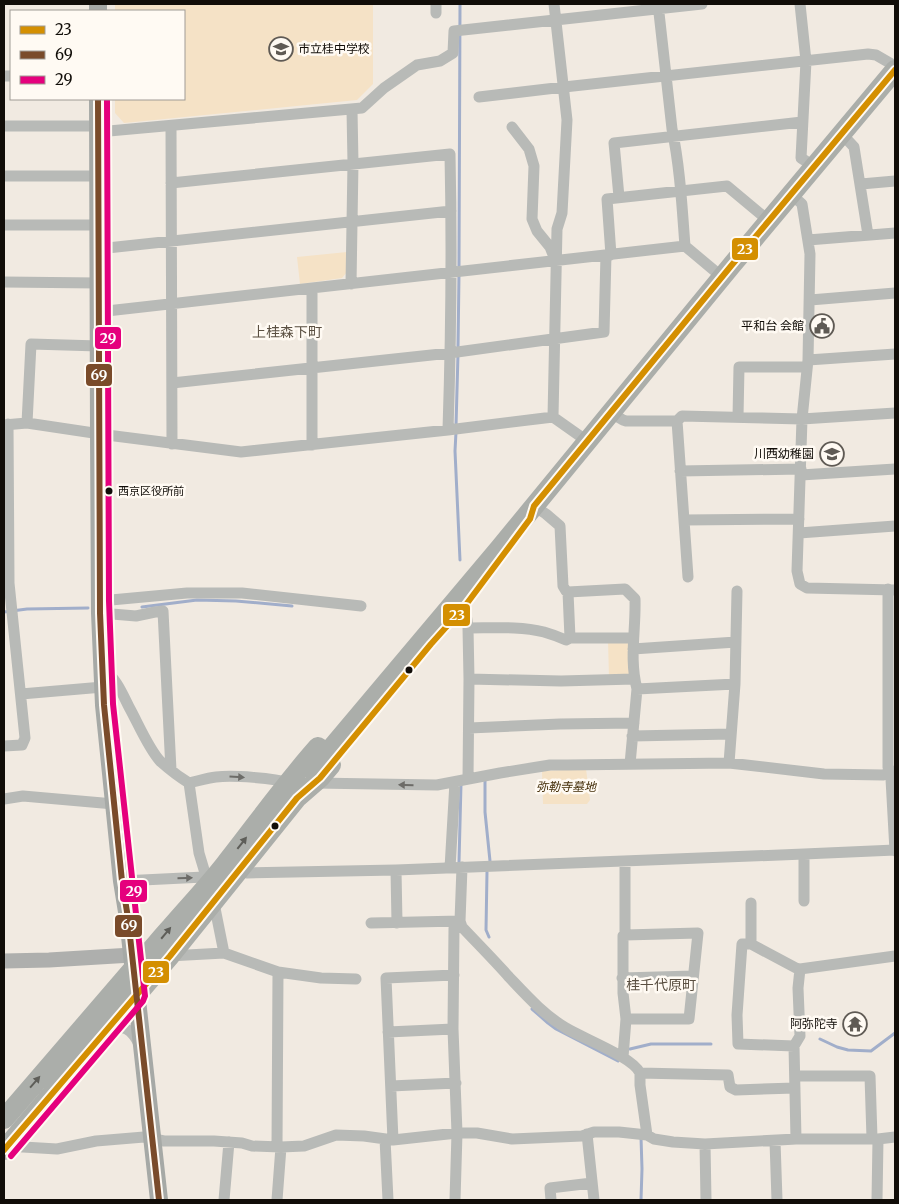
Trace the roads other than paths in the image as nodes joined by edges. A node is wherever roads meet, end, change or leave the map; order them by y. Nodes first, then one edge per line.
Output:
1 (554, 4) edge
2 (702, 4) edge
3 (800, 4) edge
4 (659, 6) edge
5 (556, 19) junction
6 (806, 61) junction
7 (895, 66) edge
8 (895, 70) edge
9 (666, 76) junction
10 (564, 87) junction
11 (479, 97) dead end
12 (98, 100) edge
13 (352, 110) junction
14 (802, 122) junction
15 (4, 126) edge
16 (171, 126) junction
17 (512, 127) dead end
18 (98, 129) junction
19 (841, 133) junction
20 (674, 137) junction
21 (353, 163) junction
22 (815, 167) junction
23 (4, 176) edge
24 (98, 176) junction
25 (895, 181) edge
26 (171, 183) junction
27 (860, 184) junction
28 (681, 190) junction
29 (792, 195) junction
30 (620, 197) junction
31 (451, 211) junction
32 (769, 220) junction
33 (352, 222) junction
34 (4, 225) edge
35 (98, 225) junction
36 (895, 233) edge
37 (868, 235) junction
38 (808, 240) junction
39 (172, 241) junction
40 (685, 246) junction
41 (98, 249) junction
42 (609, 255) junction
43 (555, 261) junction
44 (450, 273) junction
45 (722, 277) junction
46 (4, 282) edge
47 (98, 282) junction
48 (351, 284) junction
49 (312, 288) junction
50 (895, 293) edge
51 (810, 300) junction
52 (172, 304) junction
53 (98, 312) junction
54 (554, 340) junction
55 (98, 346) junction
56 (450, 353) junction
57 (895, 354) edge
58 (807, 364) junction
59 (312, 368) junction
60 (172, 383) junction
61 (611, 413) junction
62 (895, 413) edge
63 (553, 417) junction
64 (738, 417) junction
65 (802, 420) junction
66 (677, 421) junction
67 (28, 423) junction
68 (6, 424) edge
69 (448, 430) junction
70 (98, 434) junction
71 (587, 441) junction
72 (172, 444) junction
73 (312, 445) junction
74 (895, 469) edge
75 (680, 471) junction
76 (801, 472) junction
77 (534, 506) junction
78 (799, 518) junction
79 (684, 520) junction
80 (895, 526) edge
81 (6, 531) edge
82 (799, 533) junction
83 (688, 577) dead end
84 (6, 583) edge
85 (892, 590) edge
86 (737, 591) dead end
87 (568, 592) junction
88 (361, 606) dead end
89 (465, 606) junction
90 (100, 607) junction
91 (468, 628) junction
92 (570, 638) junction
93 (9, 639) edge
94 (736, 642) junction
95 (633, 643) junction
96 (103, 669) junction
97 (469, 679) junction
98 (636, 684) junction
99 (734, 684) junction
100 (103, 687) junction
101 (21, 694) junction
102 (634, 723) junction
103 (469, 728) junction
104 (731, 734) junction
105 (632, 736) junction
106 (4, 746) edge
107 (729, 763) junction
108 (630, 764) junction
109 (171, 770) junction
110 (892, 772) edge
111 (468, 780) junction
112 (302, 781) junction
113 (455, 782) junction
114 (189, 783) junction
115 (4, 798) edge
116 (114, 804) junction
117 (895, 850) edge
118 (804, 854) junction
119 (625, 861) junction
120 (232, 868) junction
121 (456, 868) junction
122 (396, 870) junction
123 (122, 881) junction
124 (212, 881) junction
125 (804, 901) dead end
126 (214, 902) junction
127 (751, 903) dead end
128 (460, 921) junction
129 (397, 923) junction
130 (371, 924) dead end
131 (626, 935) junction
132 (751, 944) junction
133 (224, 953) junction
134 (170, 956) junction
135 (895, 956) edge
136 (138, 960) junction
137 (4, 961) edge
138 (800, 969) junction
139 (278, 972) junction
140 (454, 975) junction
141 (693, 976) junction
142 (622, 978) junction
143 (356, 980) dead end
144 (136, 995) junction
145 (626, 1018) junction
146 (108, 1028) junction
147 (453, 1029) junction
148 (388, 1032) junction
149 (794, 1046) junction
150 (142, 1050) junction
151 (623, 1057) junction
152 (640, 1073) junction
153 (795, 1076) junction
154 (456, 1083) junction
155 (391, 1086) junction
156 (795, 1088) junction
157 (4, 1119) edge
158 (457, 1133) junction
159 (587, 1134) junction
160 (641, 1134) junction
161 (895, 1137) edge
162 (152, 1138) junction
163 (796, 1139) junction
164 (875, 1139) junction
165 (389, 1140) junction
166 (775, 1141) junction
167 (229, 1142) junction
168 (704, 1144) junction
169 (7, 1147) edge
170 (279, 1147) junction
171 (592, 1183) junction
172 (159, 1200) edge
173 (224, 1200) edge
174 (277, 1200) edge
175 (388, 1200) edge
176 (455, 1200) edge
177 (551, 1200) edge
178 (594, 1200) edge
179 (706, 1200) edge
180 (777, 1200) edge
181 (876, 1200) edge

1 - 5 street
2 - 4 street
3 - 6 street
4 - 5 street
4 - 9 street
5 - 10 street
5 - 13 street
6 - 7 street
6 - 9 street
6 - 14 street
8 - 19 highway
9 - 10 street
9 - 20 street
10 - 11 street
10 - 43 street
12 - 18 main road
13 - 16 street
13 - 21 street
14 - 20 street
14 - 22 street
15 - 18 street
16 - 18 street
16 - 26 street
17 - 43 street
18 - 24 main road
19 - 22 highway
19 - 27 street
20 - 28 street
20 - 30 street
21 - 26 street
21 - 31 street
21 - 33 street
22 - 29 highway
23 - 24 street
24 - 35 main road
25 - 27 street
26 - 39 street
27 - 37 street
28 - 30 street
28 - 32 street
28 - 40 street
29 - 32 highway
29 - 38 street
30 - 42 street
31 - 33 street
31 - 44 street
32 - 45 highway
33 - 39 street
33 - 48 street
34 - 35 street
35 - 41 main road
36 - 37 street
37 - 38 street
38 - 51 street
39 - 41 street
39 - 52 street
40 - 42 street
40 - 45 street
41 - 47 main road
42 - 43 street
42 - 54 street
43 - 44 street
43 - 54 street
44 - 48 street
44 - 56 street
45 - 61 highway
46 - 47 street
47 - 53 main road
48 - 49 street
49 - 52 street
49 - 59 street
50 - 51 street
51 - 58 street
52 - 53 street
52 - 60 street
53 - 55 main road
54 - 56 street
54 - 63 street
55 - 67 street
55 - 70 main road
56 - 59 street
56 - 69 street
57 - 58 street
58 - 64 street
58 - 65 street
59 - 60 street
59 - 73 street
60 - 72 street
61 - 66 street
61 - 71 highway
62 - 65 street
63 - 69 street
63 - 71 street
64 - 65 street
64 - 66 street
65 - 76 street
66 - 75 street
67 - 68 street
67 - 70 street
68 - 81 street
69 - 73 street
70 - 72 street
70 - 90 main road
71 - 77 highway
72 - 73 street
74 - 76 street
75 - 76 street
75 - 79 street
76 - 78 street
77 - 87 street
77 - 89 highway
77 - 112 highway
78 - 79 street
78 - 82 street
79 - 83 street
80 - 82 street
81 - 84 street
82 - 85 street
84 - 93 street
85 - 110 street
86 - 94 street
87 - 92 street
87 - 95 street
88 - 90 street
89 - 91 street
89 - 112 highway
90 - 96 main road
90 - 109 street
91 - 92 street
91 - 97 street
92 - 95 street
93 - 101 street
94 - 95 street
94 - 99 street
95 - 98 street
96 - 100 main road
96 - 109 street
97 - 98 street
97 - 103 street
98 - 99 street
98 - 102 street
99 - 104 street
100 - 101 street
100 - 116 main road
101 - 106 street
102 - 103 street
102 - 105 street
103 - 111 street
104 - 105 street
104 - 107 street
105 - 108 street
107 - 108 street
107 - 110 street
108 - 111 street
109 - 114 street
110 - 117 street
111 - 113 street
113 -> 112 street
114 -> 112 street
112 - 120 highway
113 - 121 street
114 - 124 street
115 - 116 street
116 - 123 main road
117 - 118 street
118 - 119 street
118 - 125 street
119 - 121 street
119 - 131 street
120 - 122 street
120 - 124 highway
120 - 126 highway
121 - 122 street
121 - 128 street
122 - 129 street
123 -> 124 street
123 - 136 main road
136 -> 124 highway
126 - 133 street
126 - 134 highway
127 - 132 street
128 - 129 street
128 - 140 street
128 - 151 street
129 - 130 street
131 - 141 street
131 - 142 street
132 - 138 street
132 - 149 street
133 - 134 street
133 - 139 street
134 - 136 street
134 - 144 highway
135 - 138 street
136 - 137 street
136 - 144 main road
157 -> 136 highway
138 - 149 street
139 - 143 street
139 - 170 street
140 - 147 street
140 - 148 street
141 - 142 street
141 - 145 street
142 - 145 street
144 - 146 highway
144 - 150 main road
145 - 151 street
146 - 150 street
146 - 169 highway
147 - 148 street
147 - 154 street
148 - 155 street
149 - 153 street
150 - 162 main road
151 - 152 street
152 - 156 street
152 - 160 street
153 - 156 street
153 - 164 street
154 - 155 street
154 - 158 street
155 - 165 street
156 - 163 street
158 - 159 street
158 - 165 street
158 - 176 street
159 - 160 street
159 - 171 street
160 - 168 street
161 - 164 street
162 - 167 street
162 - 169 street
162 - 172 main road
163 - 164 street
163 - 166 street
164 - 181 street
165 - 170 street
165 - 175 street
166 - 168 street
166 - 180 street
167 - 170 street
167 - 173 street
168 - 179 street
170 - 174 street
171 - 177 street
171 - 178 street

